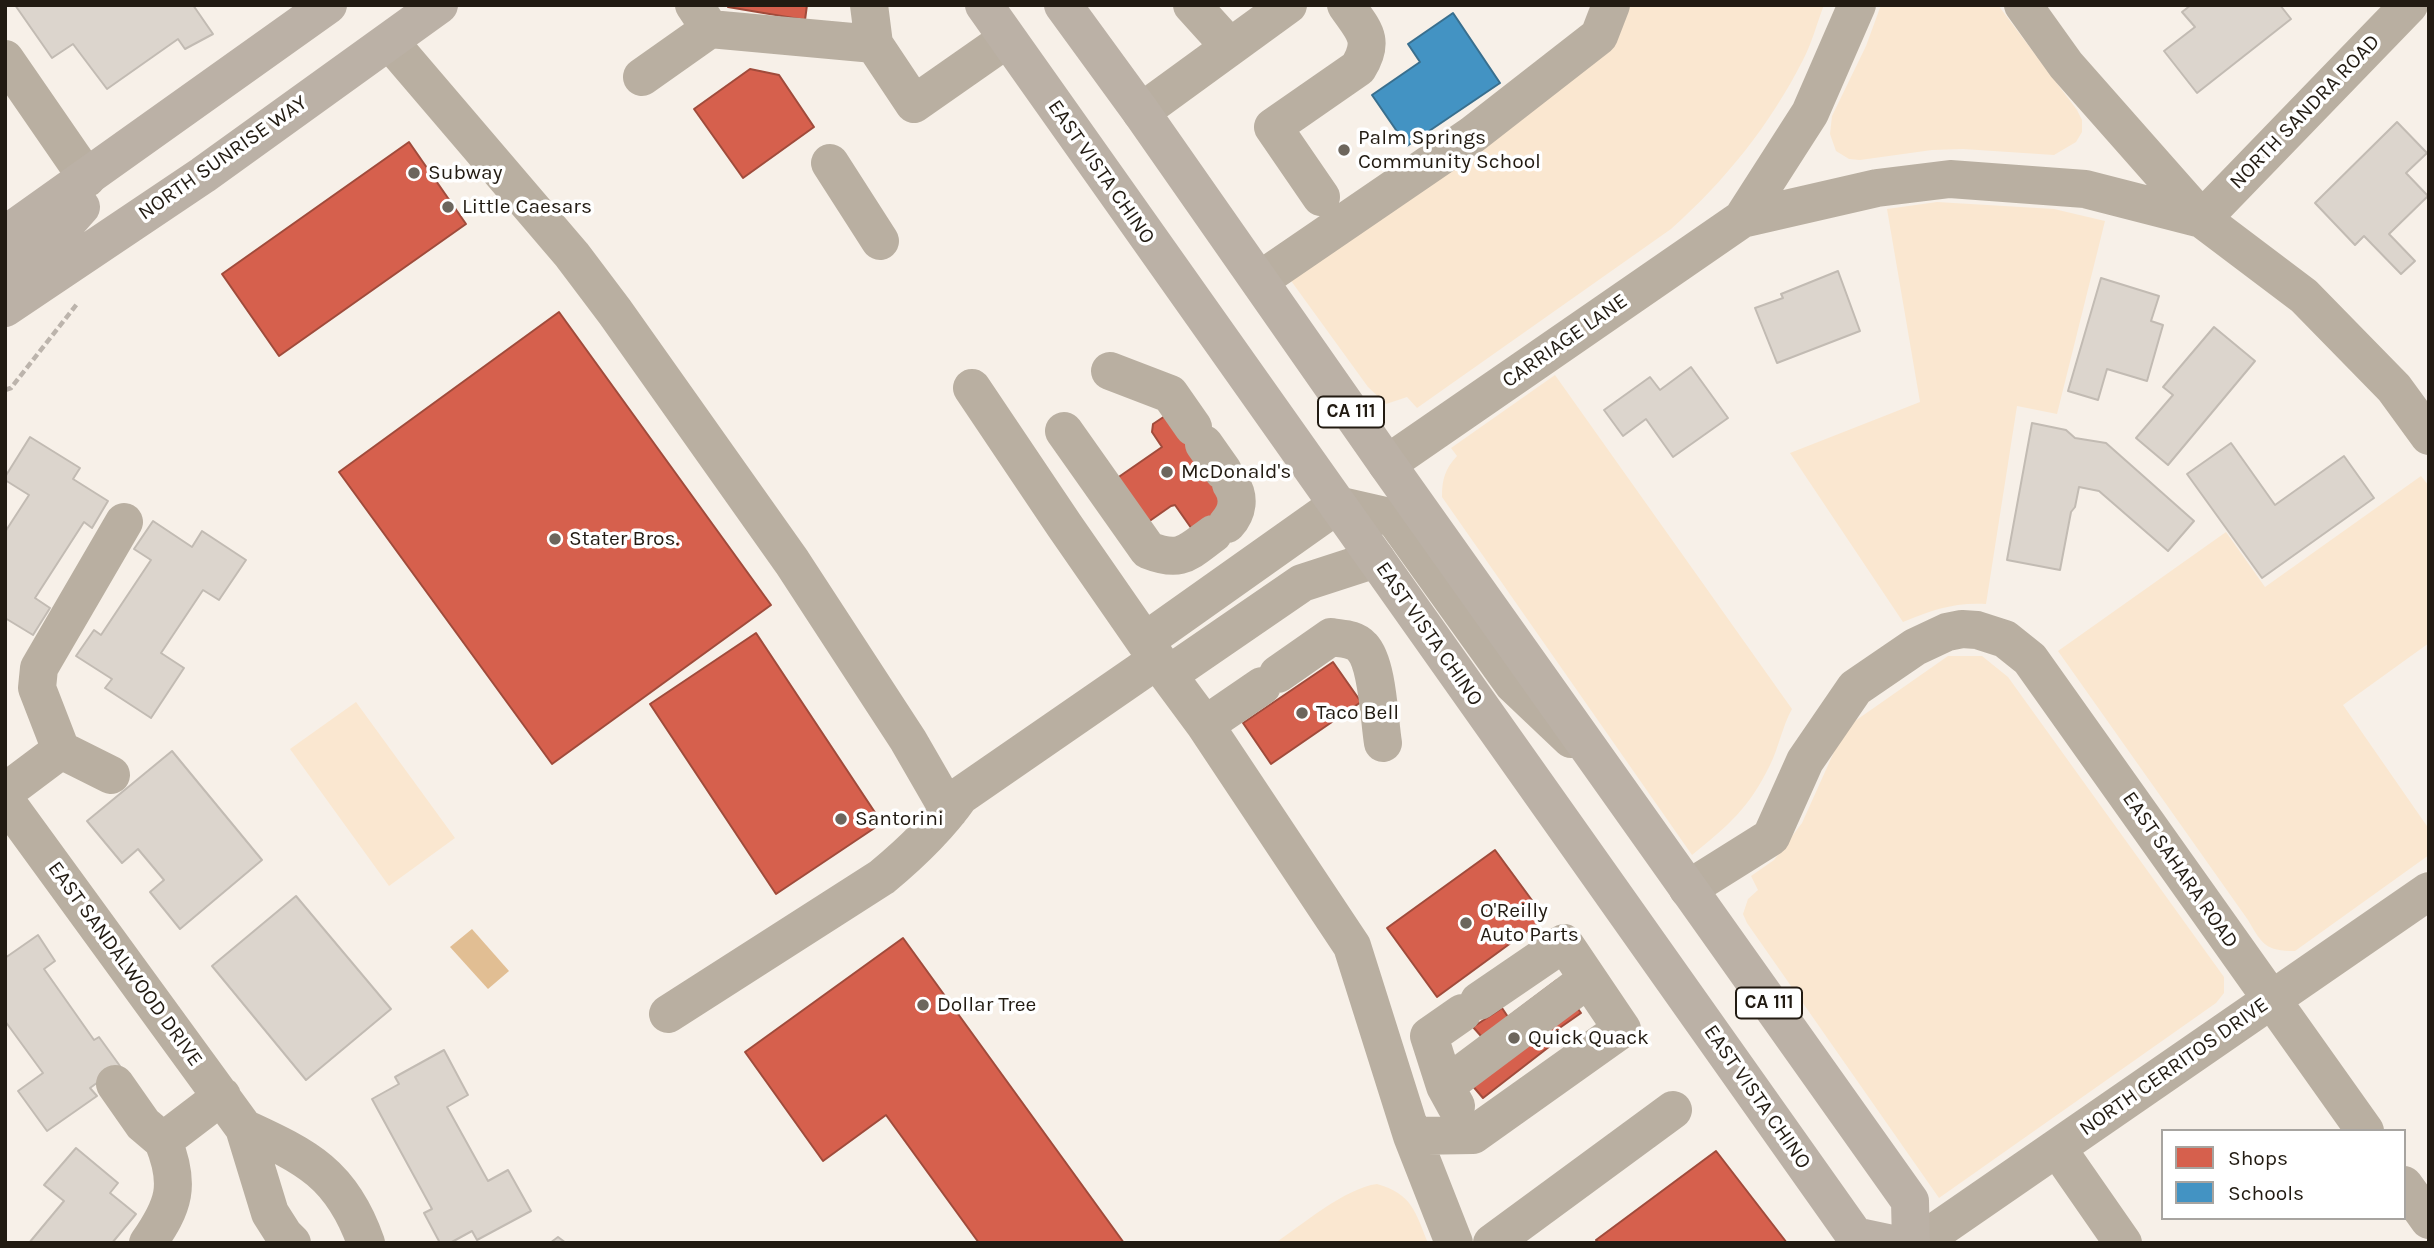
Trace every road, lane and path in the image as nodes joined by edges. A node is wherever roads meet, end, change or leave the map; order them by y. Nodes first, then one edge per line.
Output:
1 (328, 5) edge
2 (439, 5) edge
3 (869, 5) edge
4 (984, 5) edge
5 (1063, 5) edge
6 (1192, 5) edge
7 (1288, 5) edge
8 (1346, 5) edge
9 (1611, 5) edge
10 (1857, 5) edge
11 (2023, 5) edge
12 (2409, 5) edge
13 (702, 17) edge
14 (1007, 39) junction
15 (390, 42) junction
16 (874, 44) junction
17 (1230, 47) junction
18 (5, 59) edge
19 (642, 77) dead end
20 (1141, 112) junction
21 (830, 163) dead end
22 (87, 178) junction
23 (1321, 197) dead end
24 (1742, 219) junction
25 (2202, 219) junction
26 (5, 235) edge
27 (880, 241) dead end
28 (5, 270) edge
29 (1260, 280) junction
30 (87, 298) dead end
31 (5, 308) edge
32 (1110, 371) dead end
33 (972, 388) dead end
34 (5, 390) edge
35 (1064, 431) dead end
36 (2429, 436) edge
37 (1387, 464) junction
38 (1337, 505) junction
39 (124, 522) dead end
40 (1376, 559) junction
41 (1156, 659) junction
42 (1205, 724) junction
43 (1383, 743) dead end
44 (61, 750) junction
45 (1605, 772) junction
46 (111, 775) dead end
47 (5, 792) edge
48 (5, 800) edge
49 (949, 811) junction
50 (1688, 889) junction
51 (2429, 891) edge
52 (1588, 979) junction
53 (2272, 1000) junction
54 (668, 1014) dead end
55 (115, 1084) dead end
56 (1445, 1086) junction
57 (222, 1096) junction
58 (1673, 1110) dead end
59 (244, 1128) junction
60 (2364, 1129) edge
61 (1473, 1135) junction
62 (1412, 1136) junction
63 (163, 1141) junction
64 (2057, 1148) junction
65 (2406, 1188) edge
66 (2429, 1220) edge
67 (1516, 1236) edge
68 (148, 1243) edge
69 (292, 1243) edge
70 (366, 1243) edge
71 (1454, 1243) edge
72 (1888, 1243) edge
73 (1911, 1243) edge
74 (1919, 1243) edge
75 (2123, 1243) edge

1 - 22 main road
2 - 15 main road, NORTH SUNRISE WAY
3 - 16 street
4 - 14 main road, EAST VISTA CHINO / CA 111
5 - 20 main road, CA 111
6 - 17 street
7 - 17 street
8 - 23 street
9 - 29 street
10 - 24 street
11 - 25 street
12 - 25 street, NORTH SANDRA ROAD
13 - 16 street
13 - 19 street
14 - 16 street
14 - 38 main road, EAST VISTA CHINO / CA 111
15 - 31 main road, NORTH SUNRISE WAY
15 - 49 street
17 - 20 street
18 - 22 street
20 - 29 main road, CA 111
21 - 27 street
22 - 26 main road
22 - 28 main road
24 - 25 street
24 - 37 street, CARRIAGE LANE
25 - 36 street
29 - 37 main road, CA 111
30 - 34 path
32 - 35 street
33 - 41 street
37 - 45 main road, CA 111
38 - 40 main road, EAST VISTA CHINO / CA 111
38 - 41 street
38 - 45 street
39 - 44 street
40 - 41 street
40 - 72 main road, EAST VISTA CHINO / CA 111
41 - 42 street
41 - 49 street
42 - 43 street
42 - 62 street
44 - 46 street
44 - 47 street
45 - 50 main road, CA 111
48 - 57 street, EAST SANDALWOOD DRIVE
49 - 54 street
50 - 53 street, EAST SAHARA ROAD
50 - 73 main road, CA 111
51 - 53 street, NORTH CERRITOS DRIVE
52 - 56 street
52 - 56 street
52 - 61 street
53 - 60 street, EAST SAHARA ROAD
53 - 64 street, NORTH CERRITOS DRIVE
55 - 63 street
56 - 61 street
57 - 59 street, EAST SANDALWOOD DRIVE
57 - 63 street
58 - 67 street
59 - 69 street, EAST SANDALWOOD DRIVE
59 - 70 street, EAST SANDALWOOD DRIVE
61 - 62 street
62 - 71 street
63 - 68 street
64 - 74 street, NORTH CERRITOS DRIVE
64 - 75 street
65 - 66 street

